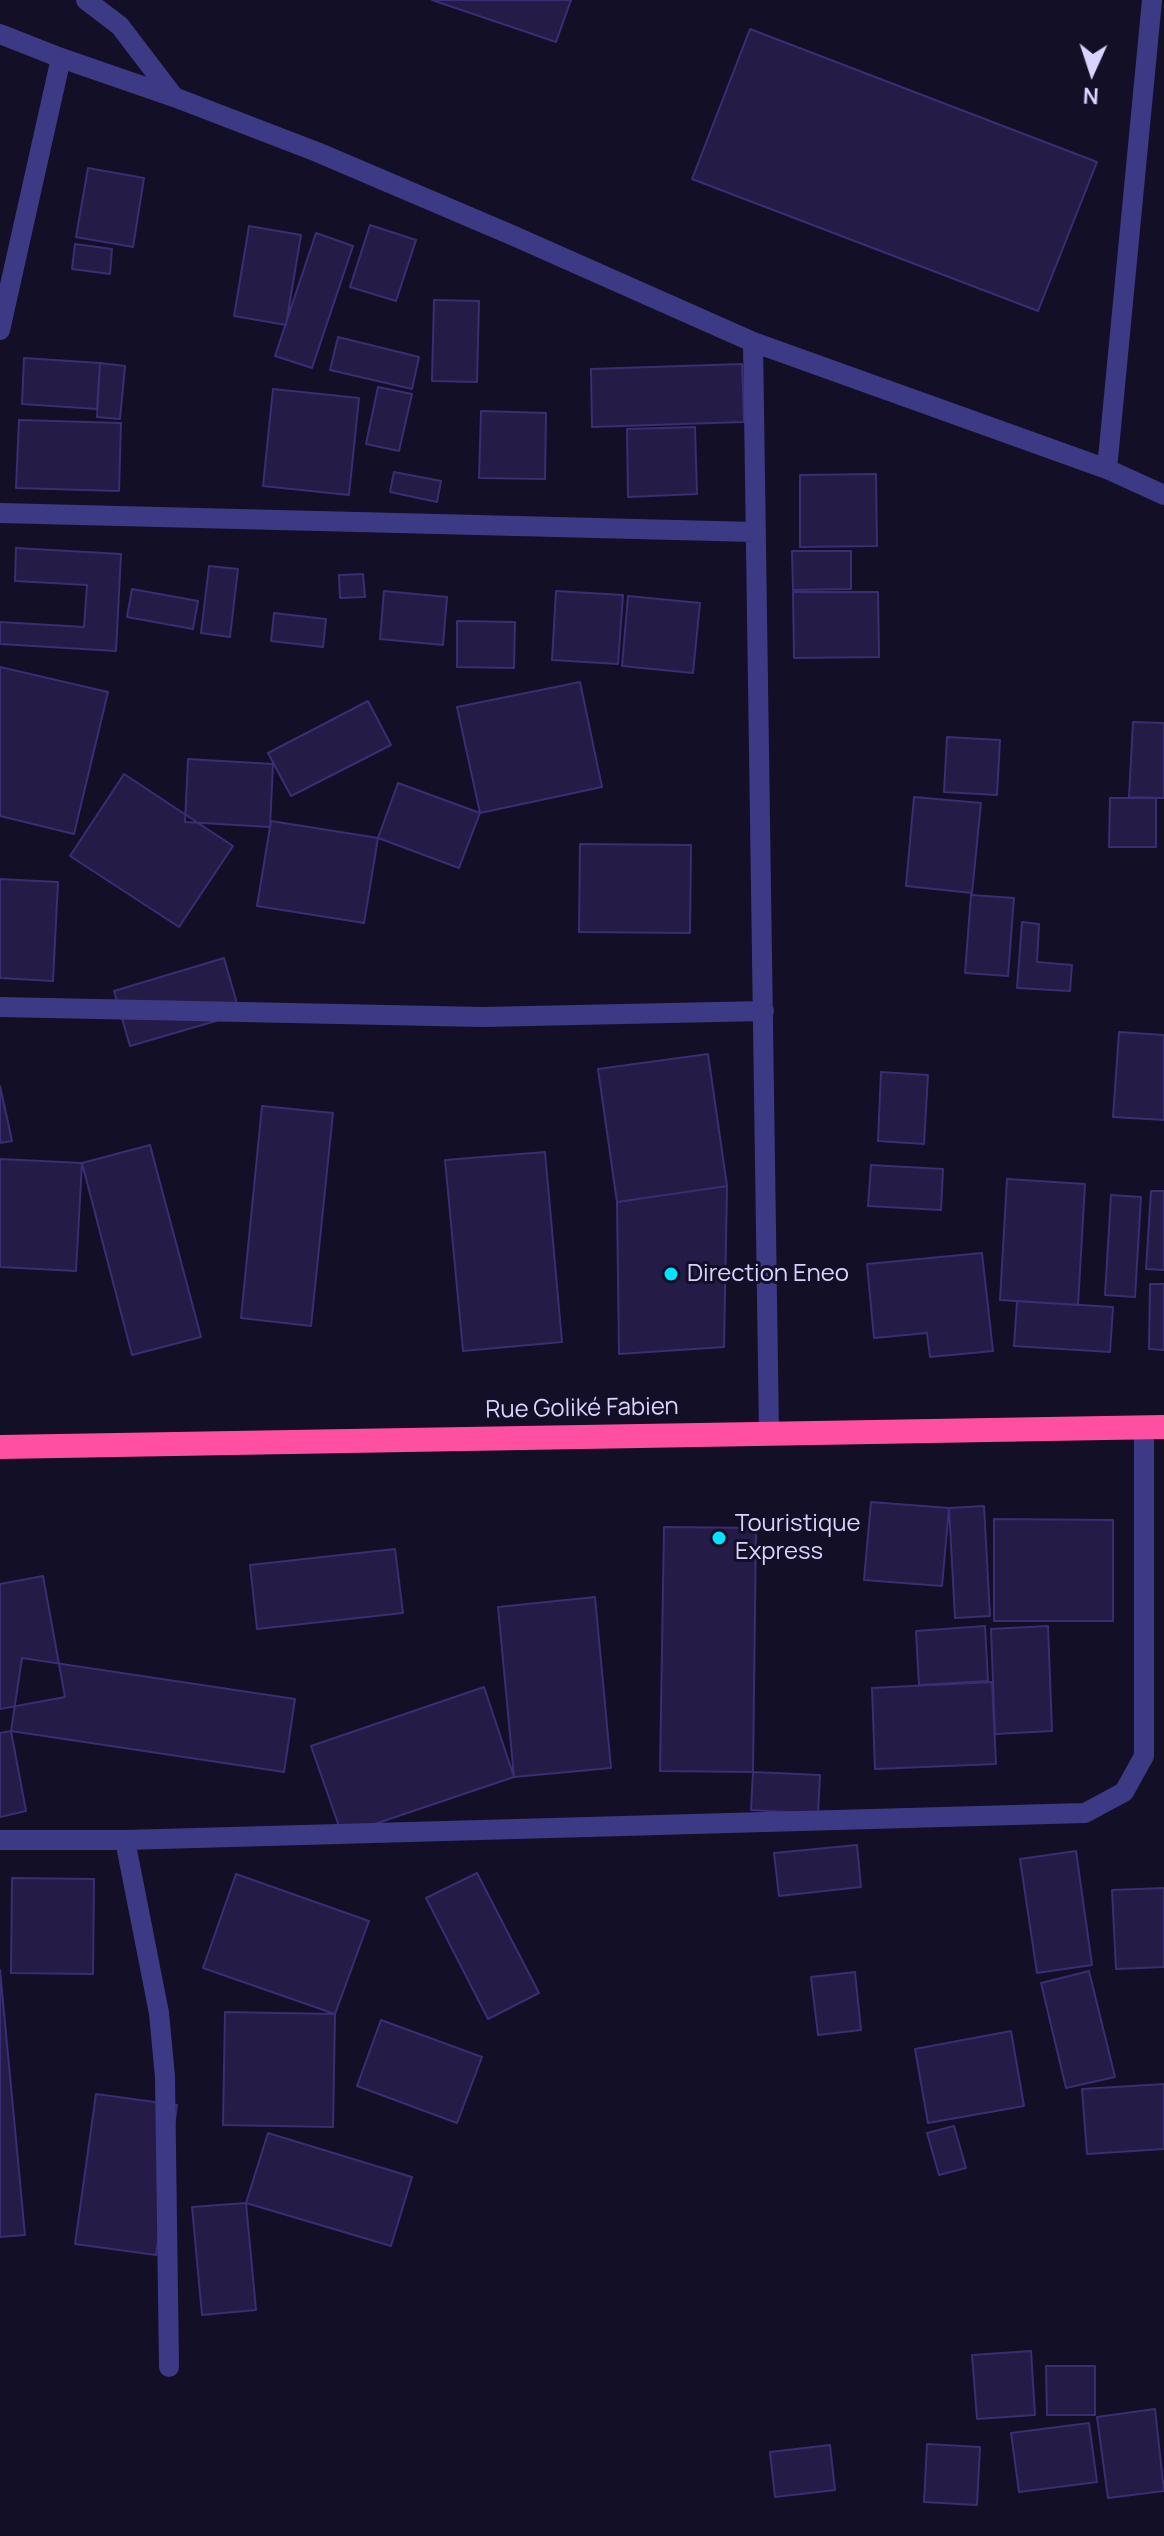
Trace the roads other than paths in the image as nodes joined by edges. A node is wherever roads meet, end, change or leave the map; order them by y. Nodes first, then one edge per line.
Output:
1 (86, 0) edge
2 (1152, 0) edge
3 (0, 34) edge
4 (61, 58) junction
5 (174, 97) junction
6 (0, 330) edge
7 (753, 342) junction
8 (1107, 469) junction
9 (1164, 495) edge
10 (0, 513) edge
11 (755, 532) junction
12 (0, 1007) edge
13 (764, 1011) junction
14 (1154, 1427) edge
15 (769, 1434) junction
16 (0, 1447) edge
17 (0, 1840) edge
18 (125, 1840) junction
19 (169, 2367) dead end

1 - 5 street
2 - 8 street
3 - 4 street
4 - 5 street
4 - 6 street
5 - 7 street
7 - 8 street
7 - 11 street
8 - 9 street
10 - 11 street
11 - 13 street
12 - 13 street
13 - 15 street
14 - 15 highway, Rue Goliké Fabien
14 - 18 street
15 - 16 highway, Rue Goliké Fabien
17 - 18 street
18 - 19 street

